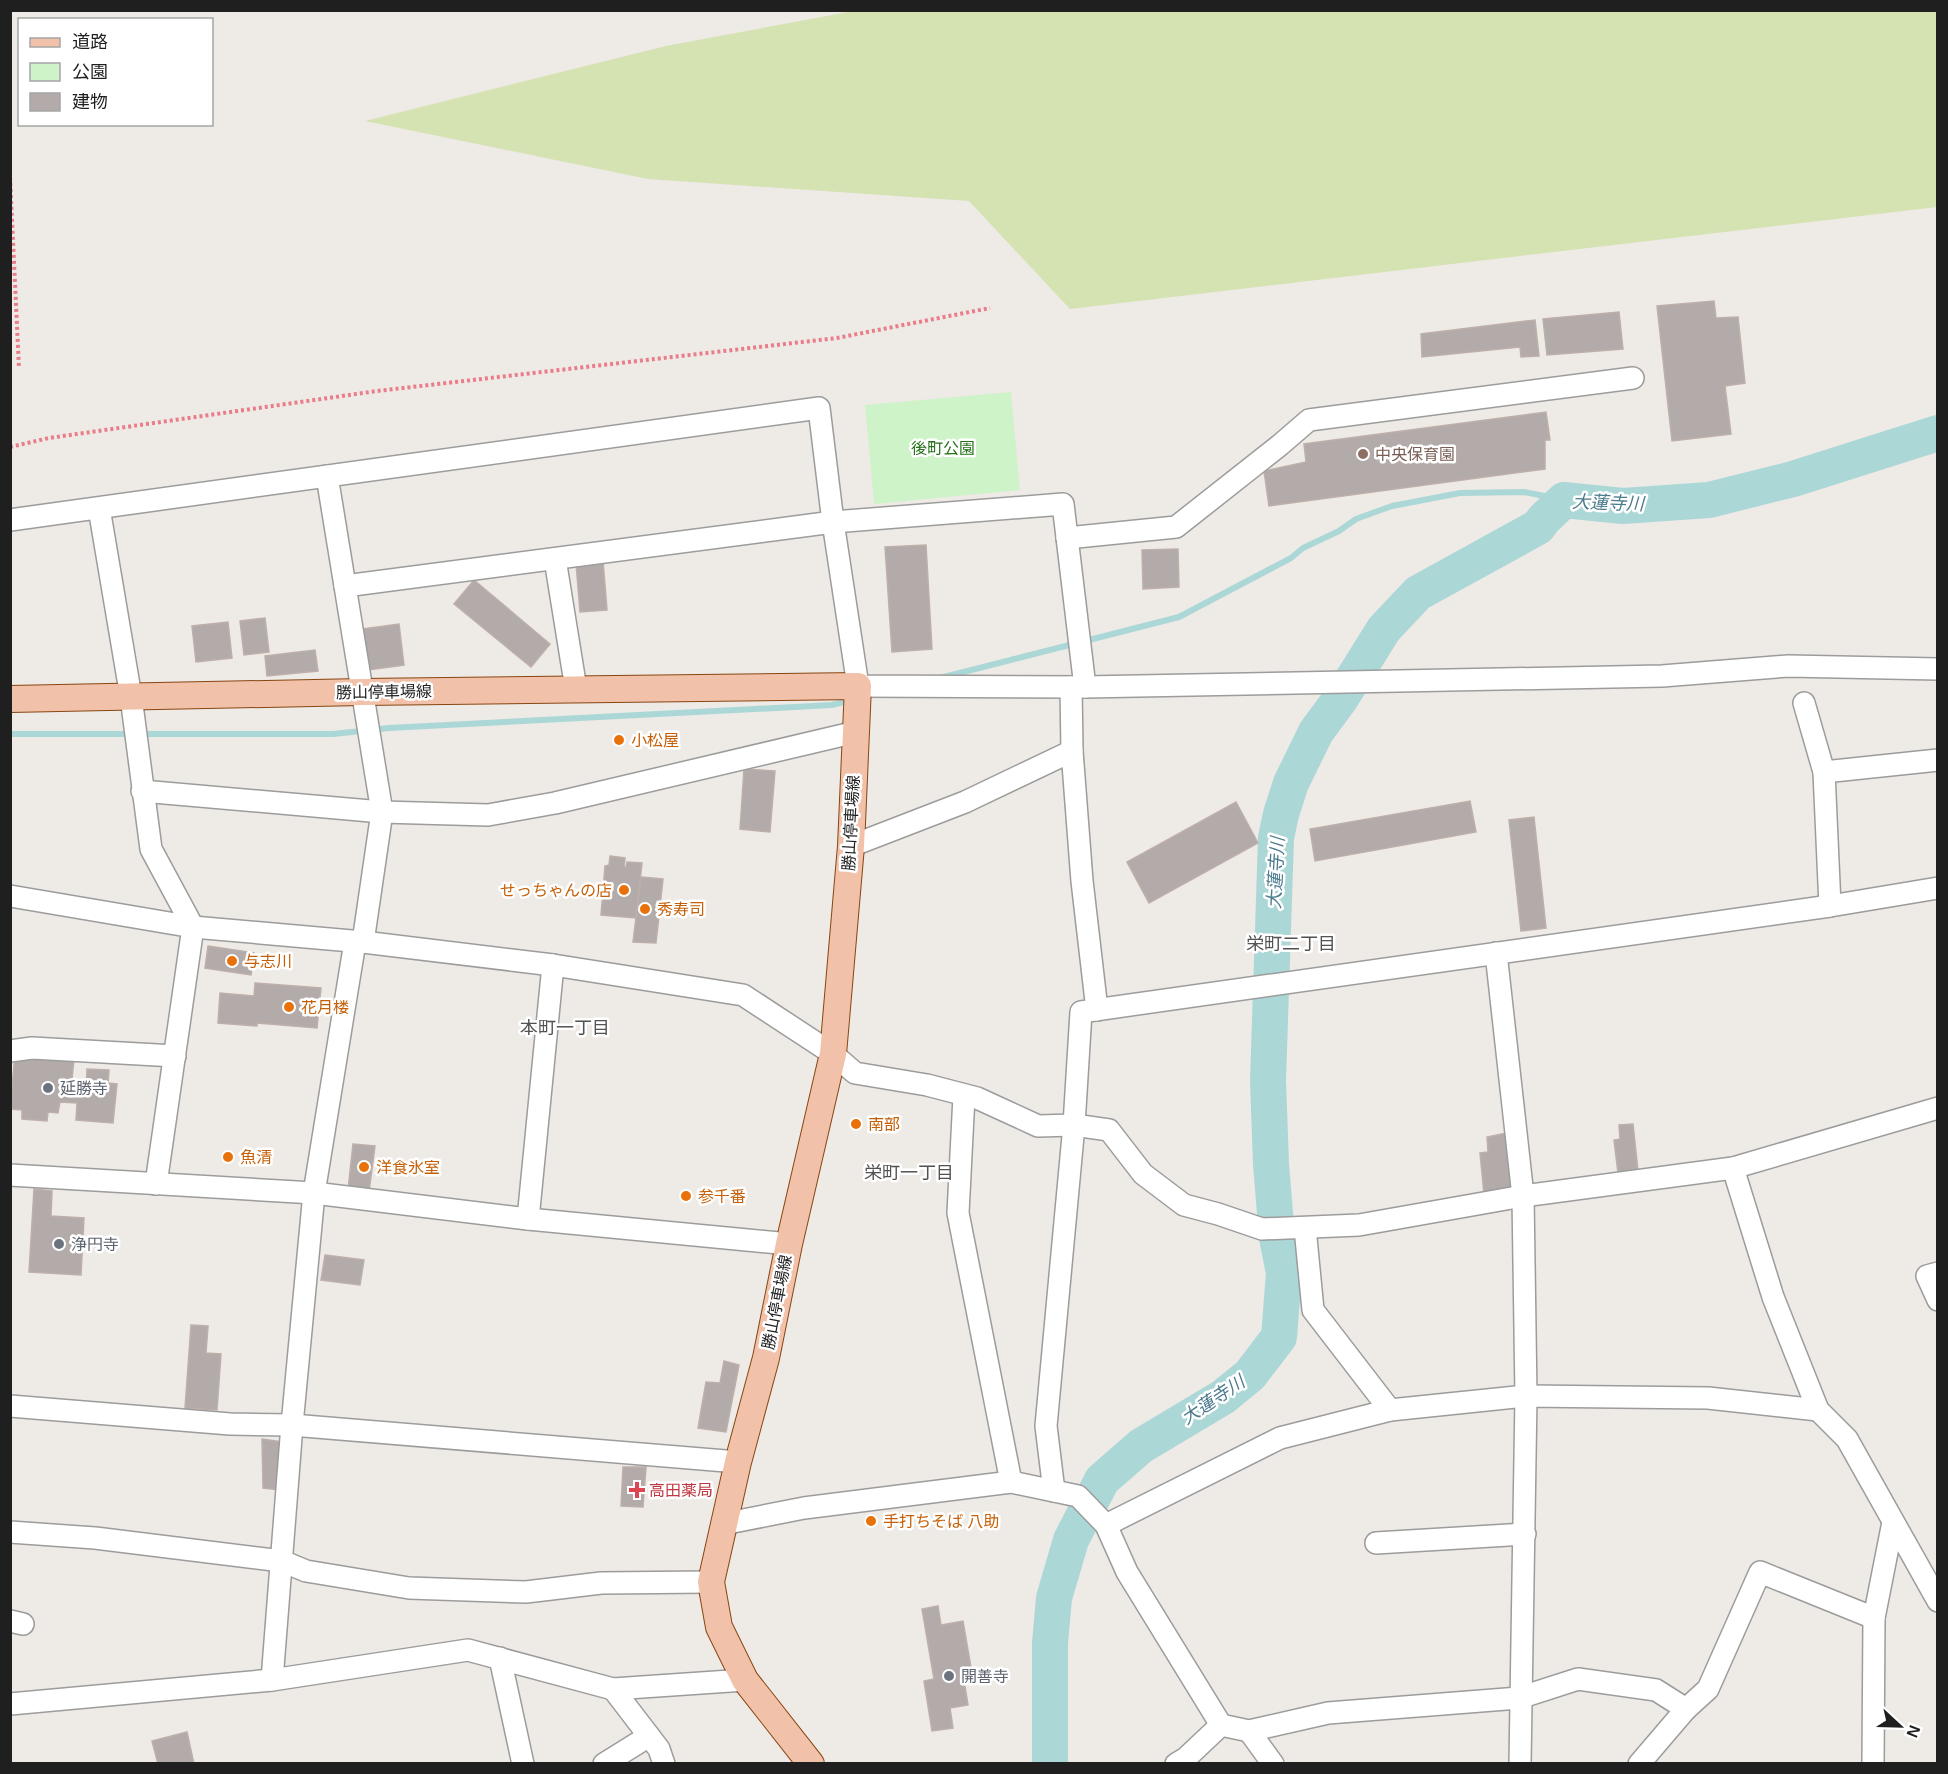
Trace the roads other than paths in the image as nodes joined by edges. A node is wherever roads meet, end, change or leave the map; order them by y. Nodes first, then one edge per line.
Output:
1 (1633, 378) dead end
2 (327, 476) junction
3 (99, 508) junction
4 (10, 520) edge
5 (833, 522) junction
6 (1067, 538) junction
7 (555, 559) junction
8 (345, 586) junction
9 (1938, 669) edge
10 (858, 686) junction
11 (1078, 687) junction
12 (576, 689) junction
13 (362, 692) junction
14 (131, 697) junction
15 (10, 699) edge
16 (1803, 703) dead end
17 (856, 732) junction
18 (1072, 751) junction
19 (1938, 760) edge
20 (1824, 772) junction
21 (142, 792) junction
22 (382, 812) junction
23 (851, 846) junction
24 (1938, 888) edge
25 (10, 896) edge
26 (1830, 906) junction
27 (193, 927) junction
28 (358, 942) junction
29 (1496, 953) junction
30 (553, 965) junction
31 (1089, 1011) junction
32 (10, 1051) edge
33 (832, 1054) junction
34 (175, 1056) junction
35 (964, 1096) junction
36 (1938, 1108) edge
37 (1074, 1125) junction
38 (1733, 1168) junction
39 (10, 1175) edge
40 (156, 1184) junction
41 (314, 1193) junction
42 (1523, 1196) junction
43 (528, 1219) junction
44 (1305, 1228) junction
45 (789, 1244) junction
46 (1938, 1273) edge
47 (1938, 1300) edge
48 (1526, 1396) junction
49 (10, 1406) edge
50 (1390, 1410) junction
51 (1818, 1410) junction
52 (292, 1425) junction
53 (738, 1462) junction
54 (1011, 1482) junction
55 (1054, 1491) junction
56 (1893, 1522) junction
57 (723, 1524) junction
58 (1106, 1525) junction
59 (10, 1532) edge
60 (1525, 1534) junction
61 (1376, 1543) dead end
62 (282, 1561) junction
63 (711, 1582) junction
64 (1938, 1601) edge
65 (1874, 1618) junction
66 (500, 1658) junction
67 (272, 1680) junction
68 (745, 1680) junction
69 (613, 1689) junction
70 (1519, 1698) junction
71 (10, 1704) edge
72 (1686, 1709) junction
73 (1221, 1725) junction
74 (1249, 1731) junction
75 (650, 1736) junction
76 (1183, 1762) edge
77 (523, 1764) edge
78 (604, 1764) edge
79 (664, 1764) edge
80 (811, 1764) edge
81 (1273, 1764) edge
82 (1520, 1764) edge
83 (1639, 1764) edge
84 (1873, 1764) edge

1 - 6 street
2 - 3 street
2 - 5 street
2 - 8 street
3 - 4 street
3 - 14 street
5 - 6 street
5 - 7 street
5 - 10 street
6 - 11 street
7 - 8 street
7 - 12 street
8 - 13 street
9 - 11 street
10 - 11 street
10 - 12 main road, 勝山停車場線
10 - 17 main road, 勝山停車場線
11 - 18 street
12 - 13 main road, 勝山停車場線
13 - 14 main road, 勝山停車場線
13 - 22 street
14 - 15 main road, 勝山停車場線
14 - 21 street
16 - 20 street
17 - 22 street
17 - 23 main road, 勝山停車場線
18 - 23 street
18 - 31 street
19 - 20 street
20 - 26 street
21 - 22 street
21 - 27 street
22 - 28 street
23 - 33 main road, 勝山停車場線
24 - 26 street
25 - 27 street
26 - 29 street
27 - 28 street
27 - 34 street
28 - 30 street
28 - 41 street
29 - 31 street
29 - 42 street
30 - 33 street
30 - 43 street
31 - 37 street
32 - 34 street
33 - 35 street
33 - 45 main road, 勝山停車場線
34 - 40 street
35 - 37 street
35 - 54 street
36 - 38 street
37 - 44 street
37 - 55 street
38 - 42 street
38 - 51 street
39 - 40 street
40 - 41 street
41 - 43 street
41 - 52 street
42 - 44 street
42 - 48 street
43 - 45 street
44 - 50 street
45 - 53 main road, 勝山停車場線
46 - 47 street
48 - 50 street
48 - 51 street
48 - 60 street
49 - 52 street
50 - 58 street
51 - 56 street
52 - 53 street
52 - 62 street
53 - 57 main road, 勝山停車場線
54 - 55 street
54 - 57 street
55 - 58 street
56 - 64 street
56 - 65 street
57 - 63 main road, 勝山停車場線
58 - 73 street
59 - 62 street
60 - 61 street
60 - 70 street
62 - 63 street
62 - 67 street
63 - 68 main road, 勝山停車場線
65 - 72 street
65 - 84 street
66 - 67 street
66 - 69 street
66 - 77 street
67 - 71 street
68 - 69 street
68 - 80 main road, 勝山停車場線
69 - 75 street
70 - 72 street
70 - 74 street
70 - 82 street
72 - 83 street
73 - 74 street
73 - 76 street
74 - 81 street
75 - 78 street
75 - 79 street

